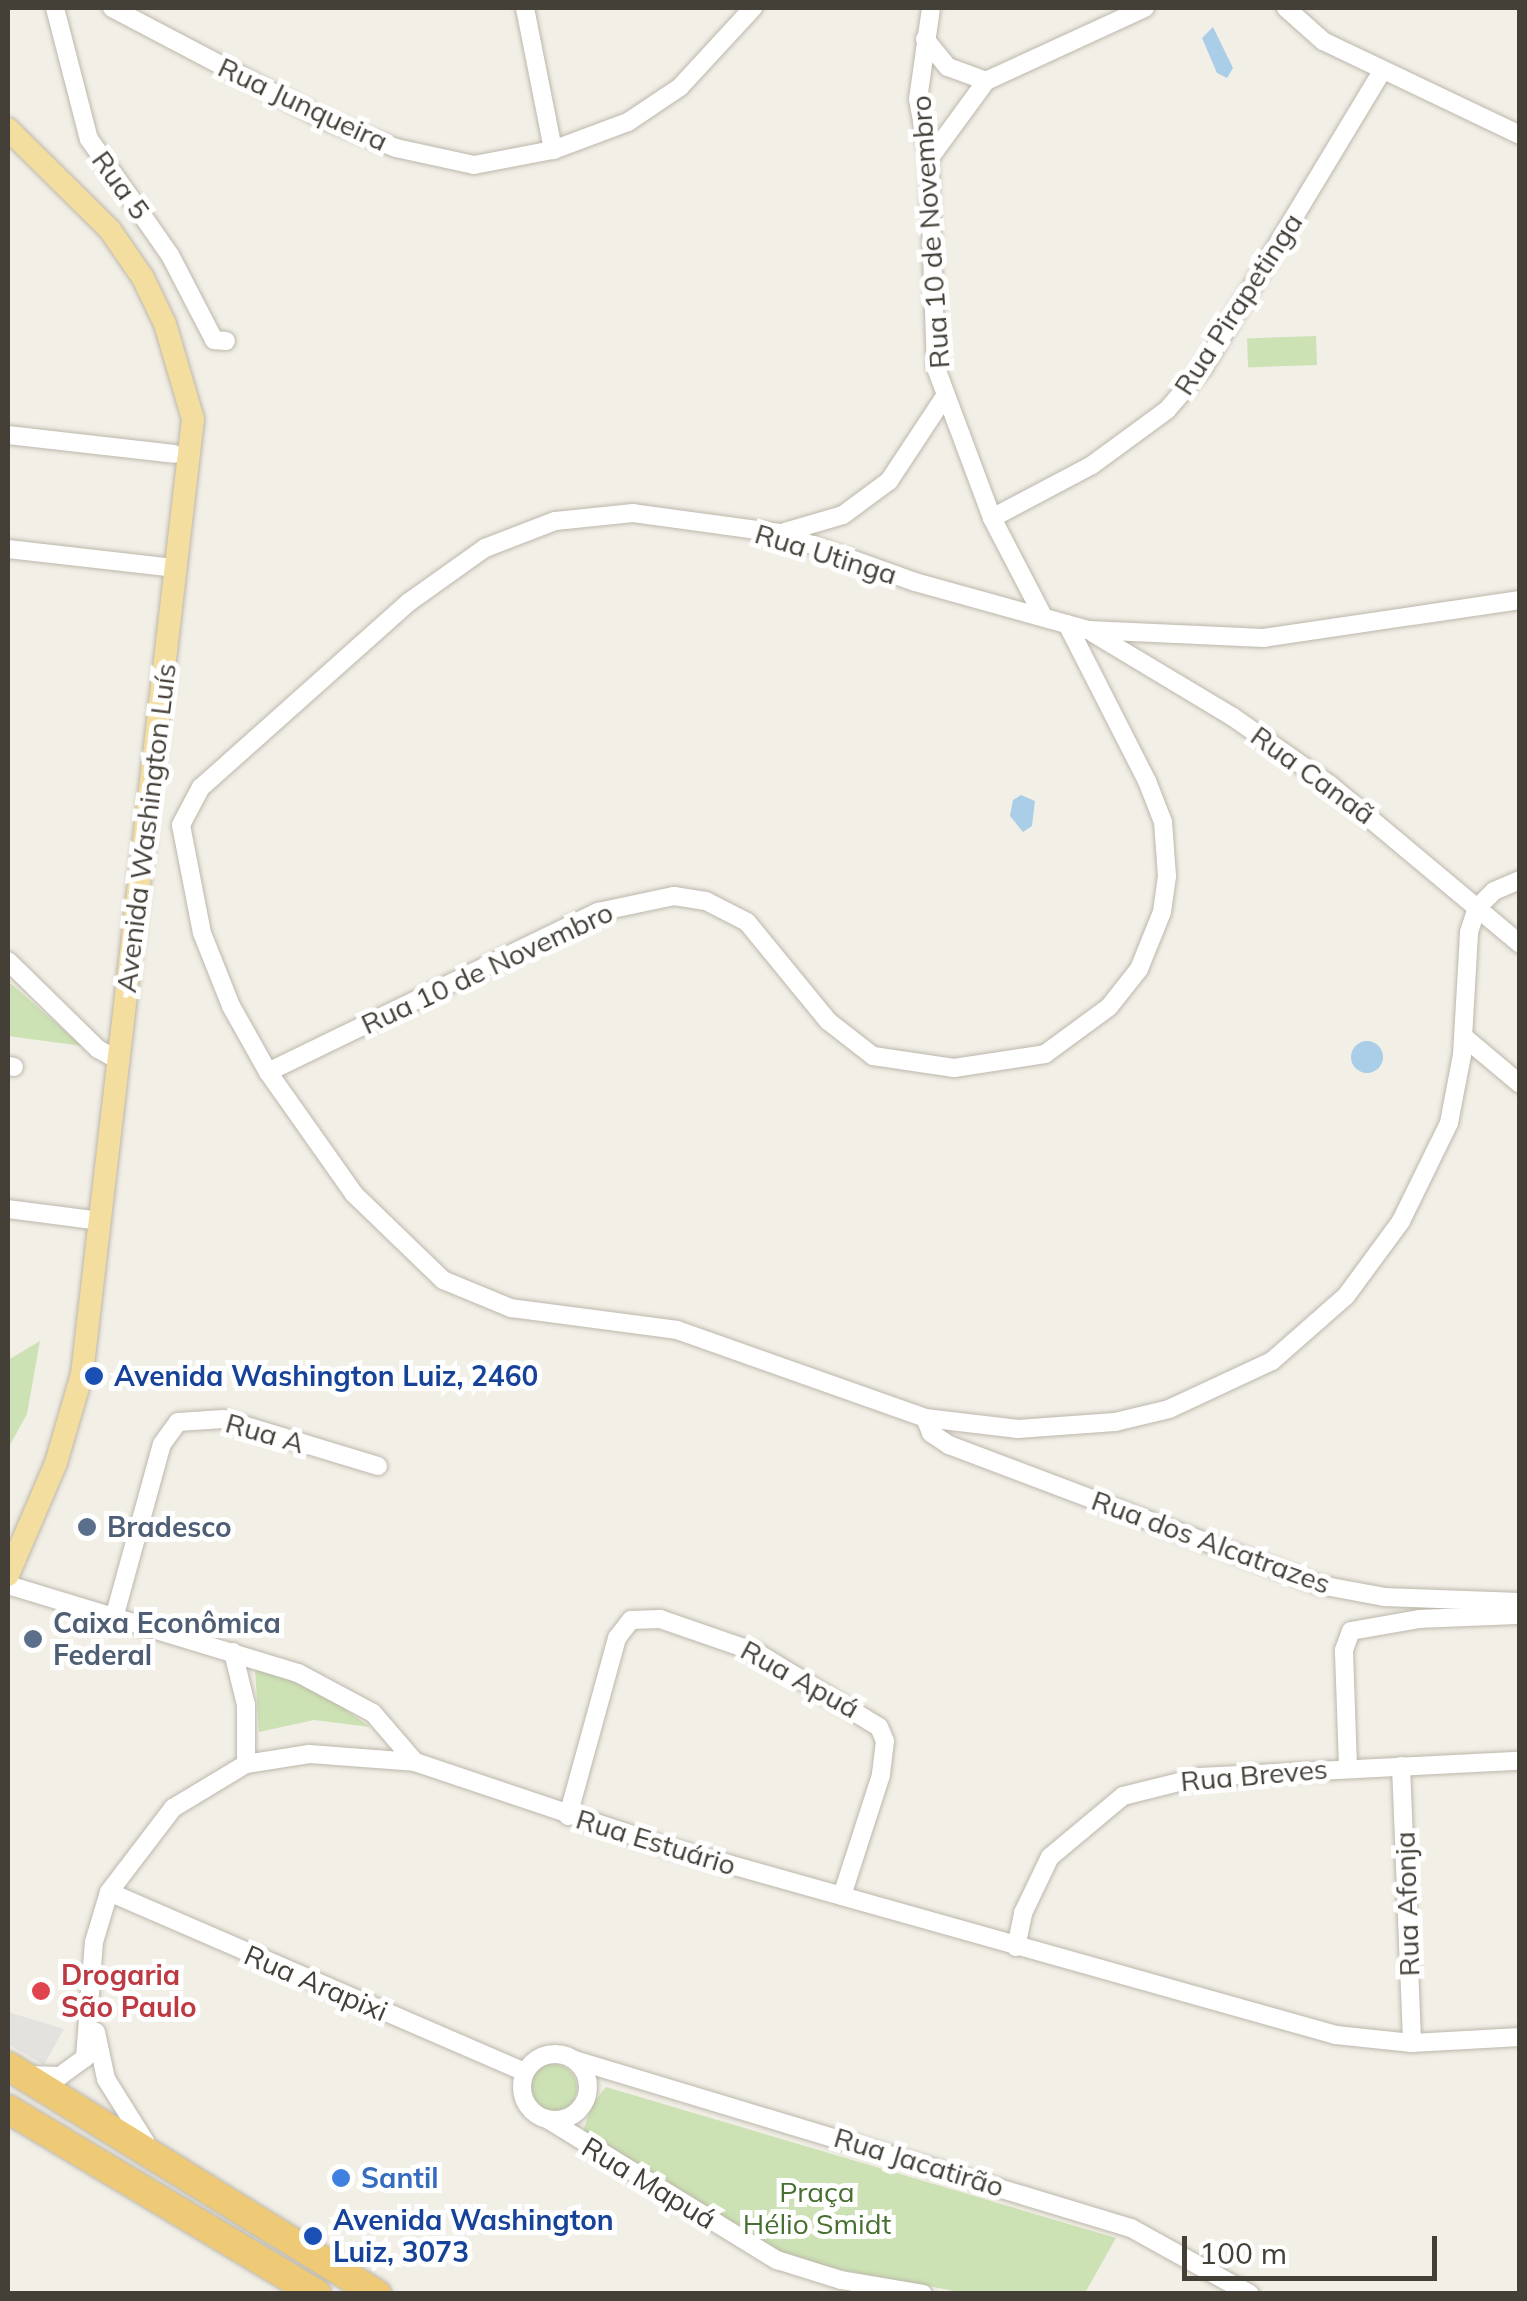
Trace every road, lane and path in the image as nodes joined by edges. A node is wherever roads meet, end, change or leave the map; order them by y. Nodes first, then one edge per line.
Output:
1 (55, 8) edge
2 (112, 8) edge
3 (525, 8) edge
4 (753, 8) edge
5 (931, 8) edge
6 (1145, 8) edge
7 (1286, 8) edge
8 (924, 39) junction
9 (1382, 71) junction
10 (986, 81) junction
11 (8, 128) edge
12 (1520, 135) edge
13 (554, 150) junction
14 (929, 159) junction
15 (226, 341) dead end
16 (945, 396) junction
17 (8, 436) edge
18 (174, 454) dead end
19 (992, 518) junction
20 (779, 533) junction
21 (8, 550) edge
22 (167, 567) dead end
23 (1520, 600) edge
24 (1042, 616) junction
25 (1067, 624) junction
26 (1088, 630) junction
27 (181, 825) joint
28 (1520, 880) edge
29 (1477, 908) junction
30 (1520, 944) edge
31 (8, 960) edge
32 (1464, 1038) junction
33 (118, 1060) junction
34 (268, 1072) junction
35 (1520, 1084) edge
36 (8, 1208) edge
37 (100, 1222) junction
38 (925, 1418) junction
39 (378, 1466) dead end
40 (8, 1575) edge
41 (8, 1585) edge
42 (1520, 1602) edge
43 (1520, 1615) edge
44 (114, 1618) junction
45 (232, 1652) junction
46 (1520, 1761) edge
47 (415, 1762) junction
48 (246, 1764) junction
49 (1402, 1766) junction
50 (1348, 1768) junction
51 (568, 1816) junction
52 (109, 1892) junction
53 (842, 1896) junction
54 (1016, 1947) junction
55 (92, 2006) junction
56 (1520, 2037) edge
57 (1412, 2042) junction
58 (575, 2060) junction
59 (13, 2070) edge
60 (525, 2072) junction
61 (8, 2109) edge
62 (549, 2120) junction
63 (170, 2168) junction
64 (317, 2294) edge
65 (376, 2294) edge
66 (922, 2294) edge
67 (1250, 2294) edge

1 - 15 street, Rua 5
2 - 13 street, Rua Junqueira
3 - 13 street
4 - 13 street, Rua Junqueira
5 - 8 street, Rua 10 de Novembro
6 - 10 street
7 - 9 street
8 - 10 street
8 - 14 street, Rua 10 de Novembro
9 - 12 street
9 - 19 street, Rua Pirapetinga
10 - 14 street
11 - 33 main road, Avenida Washington Luís
14 - 16 street, Rua 10 de Novembro
16 - 19 street, Rua 10 de Novembro
16 - 20 street
17 - 18 street
19 - 24 street, Rua 10 de Novembro
20 - 24 street, Rua Utinga
20 - 27 street, Rua Utinga
21 - 22 street
23 - 26 street, Rua Utinga
24 - 25 street, Rua Utinga
25 - 26 street, Rua Utinga
25 - 34 street, Rua 10 de Novembro
26 - 29 street, Rua Canaã
27 - 34 street, Rua dos Alcatrazes
28 - 29 street
29 - 30 street, Rua Canaã
29 - 32 street, Rua dos Alcatrazes
31 - 33 street
32 - 35 street
32 - 38 street, Rua dos Alcatrazes
33 - 37 main road, Avenida Washington Luís
34 - 38 street, Rua dos Alcatrazes
36 - 37 street
37 - 40 main road, Avenida Washington Luís
38 - 42 street, Rua dos Alcatrazes
39 - 44 street, Rua A
41 - 44 street, Rua Estuário
43 - 50 street
44 - 45 street, Rua Estuário
45 - 47 street, Rua Estuário
45 - 48 street
46 - 49 street, Rua Breves
47 - 48 street
47 - 51 street, Rua Estuário
48 - 52 street
49 - 50 street, Rua Breves
49 - 57 street, Rua Afonja
50 - 54 street, Rua Breves
51 - 53 street, Rua Estuário
51 - 53 street, Rua Apuá
52 - 55 street
52 - 60 street, Rua Arapixi
53 - 54 street, Rua Estuário
54 - 57 street, Rua Estuário
55 - 59 street
55 - 63 street
56 - 57 street, Rua Estuário
58 - 60 street
58 - 62 street
58 - 67 street, Rua Jacatirão
59 - 63 highway
60 - 62 street
61 - 64 highway
62 - 66 street, Rua Mapuá
63 - 65 highway

